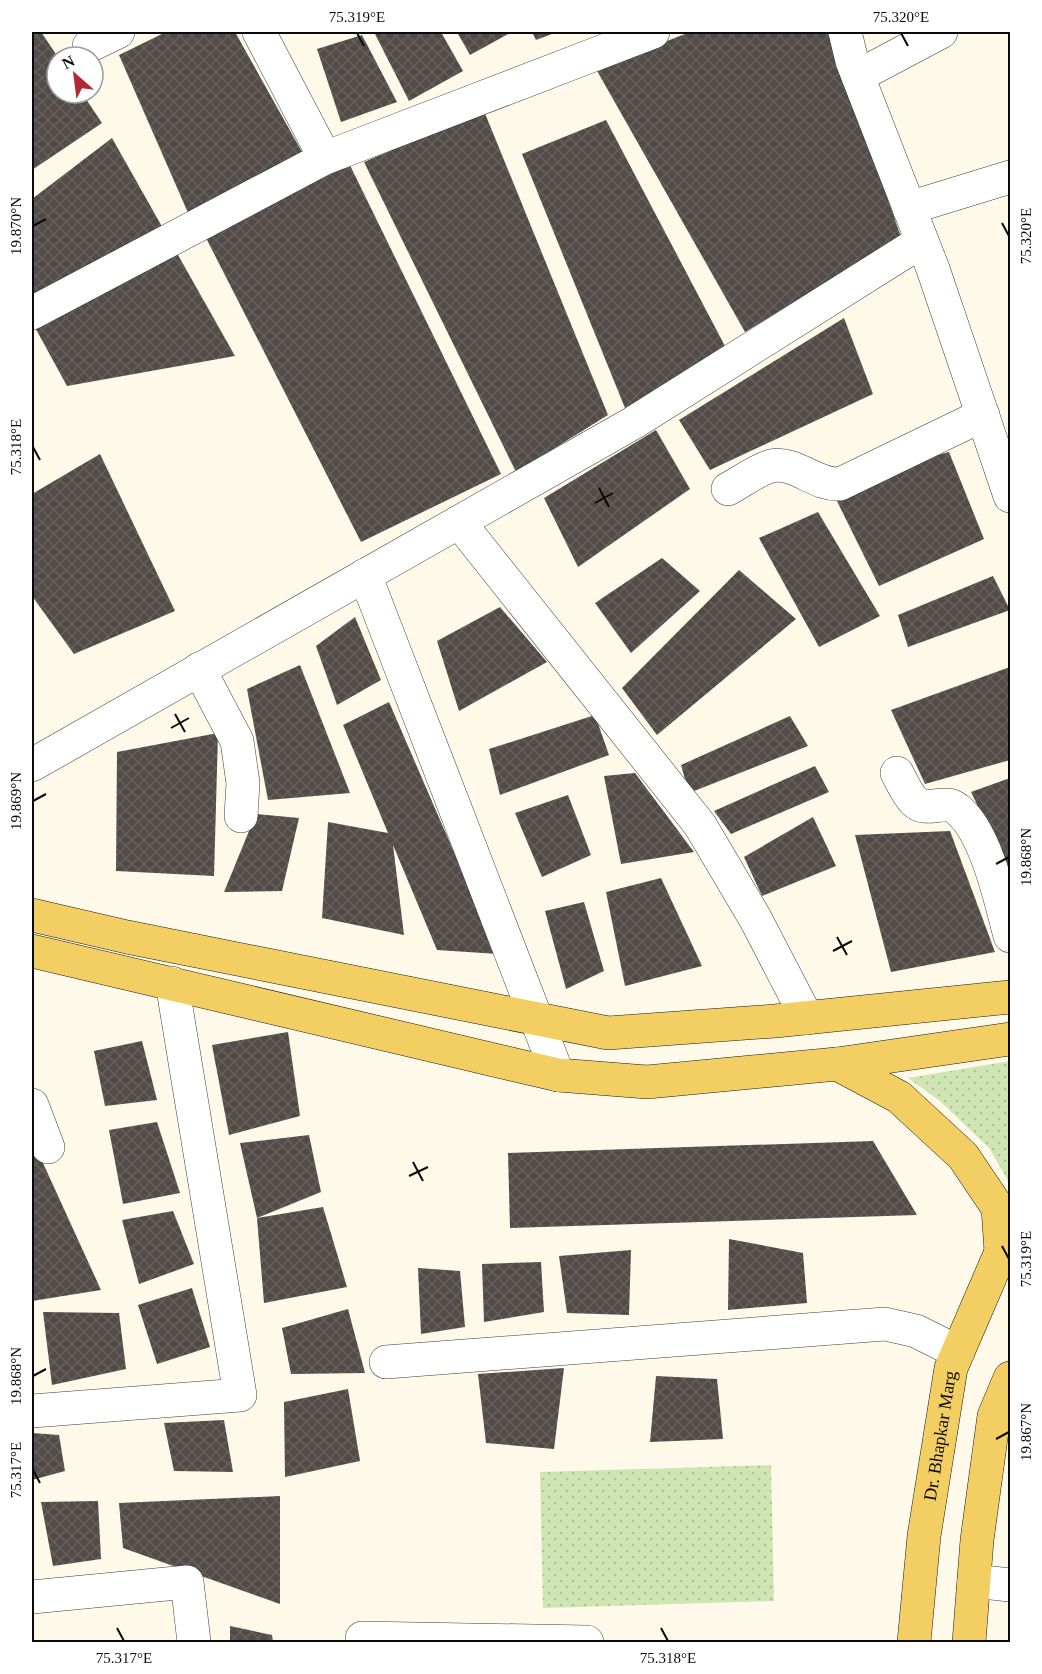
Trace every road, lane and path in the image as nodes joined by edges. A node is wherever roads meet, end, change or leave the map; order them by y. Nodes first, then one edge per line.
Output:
1 (118, 32) edge
2 (259, 32) edge
3 (653, 32) edge
4 (845, 32) edge
5 (941, 32) edge
6 (91, 45) edge
7 (858, 76) junction
8 (325, 158) junction
9 (1011, 177) edge
10 (909, 208) junction
11 (922, 241) junction
12 (32, 313) edge
13 (983, 415) junction
14 (728, 489) dead end
15 (1011, 496) edge
16 (459, 522) junction
17 (365, 575) junction
18 (199, 669) junction
19 (32, 765) edge
20 (897, 773) dead end
21 (240, 816) dead end
22 (32, 915) edge
23 (1011, 936) edge
24 (32, 951) edge
25 (172, 983) junction
26 (1011, 997) edge
27 (536, 1018) junction
28 (807, 1018) junction
29 (1011, 1039) edge
30 (837, 1064) junction
31 (558, 1075) junction
32 (32, 1105) edge
33 (48, 1147) dead end
34 (1006, 1247) edge
35 (958, 1352) junction
36 (386, 1362) dead end
37 (1011, 1378) edge
38 (32, 1411) edge
39 (974, 1581) junction
40 (1011, 1585) edge
41 (32, 1597) edge
42 (362, 1638) dead end
43 (194, 1642) edge
44 (587, 1642) edge
45 (914, 1642) edge
46 (969, 1642) edge

1 - 6 street
2 - 8 street
3 - 8 street
4 - 7 street
5 - 7 street
7 - 10 street
8 - 12 street
9 - 10 street
10 - 11 street
11 - 13 street
11 - 16 street
13 - 14 street
13 - 15 street
16 - 17 street
16 - 28 street
17 - 18 street
17 - 27 street
18 - 19 street
18 - 21 street
20 - 23 street
22 - 27 main road
24 - 25 main road
25 - 31 main road
25 - 38 street
26 - 28 main road
27 - 28 main road
27 - 31 street
29 - 30 main road
30 - 31 main road
30 - 34 main road
32 - 33 street
34 - 35 main road, Dr. Bhapkar Marg
35 - 36 street
35 - 45 main road, Dr. Bhapkar Marg
37 - 39 main road
39 - 40 street
39 - 46 main road
41 - 43 street
42 - 44 street

